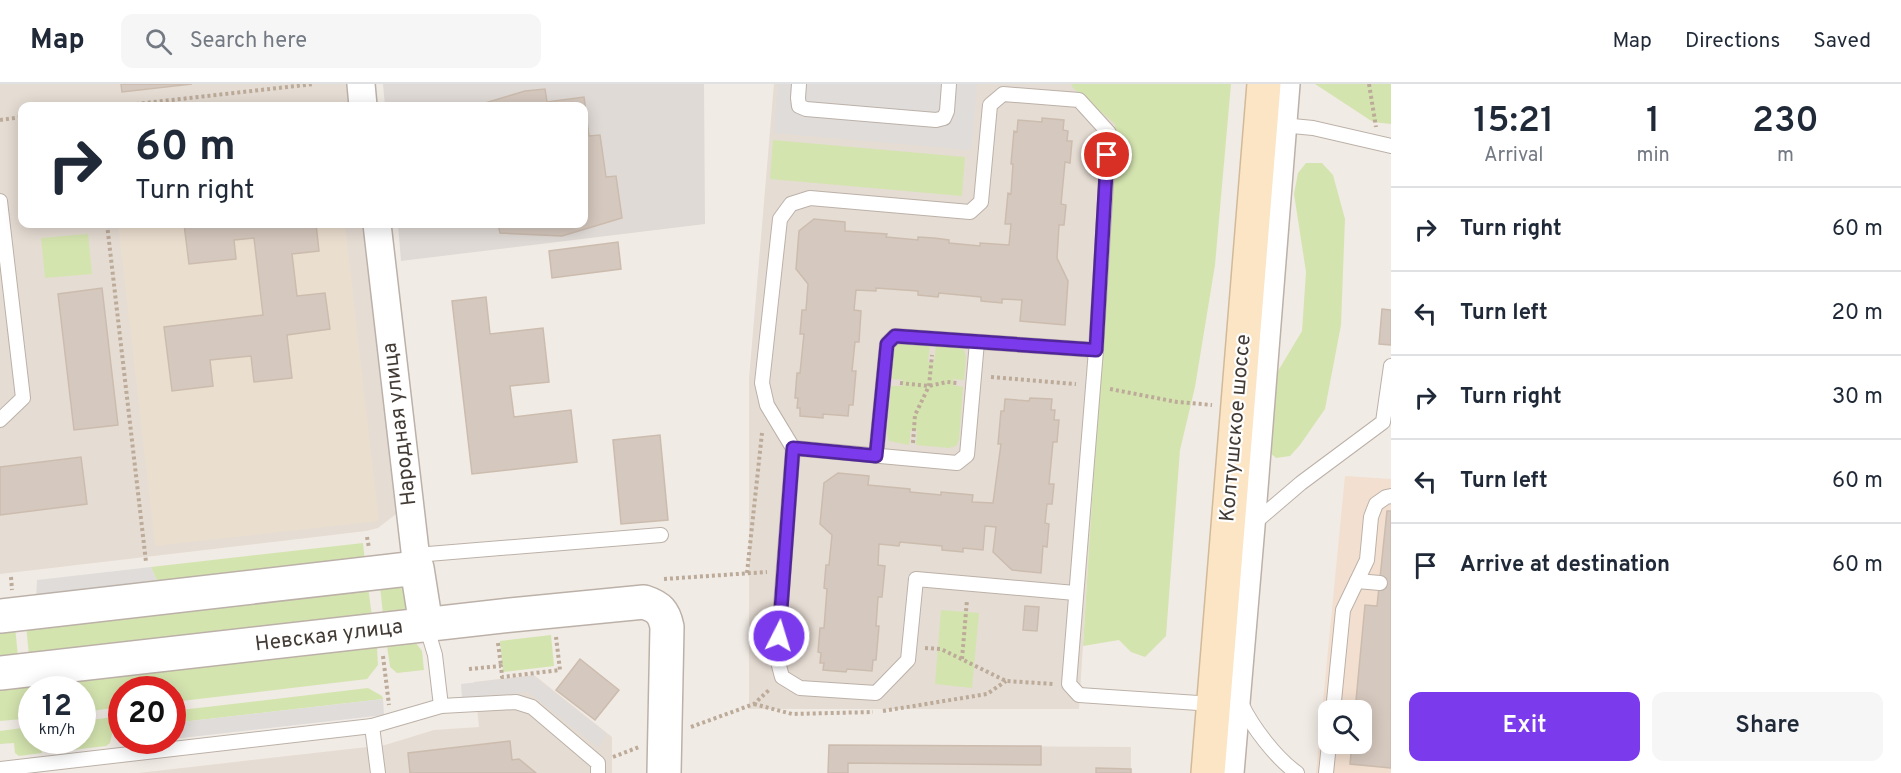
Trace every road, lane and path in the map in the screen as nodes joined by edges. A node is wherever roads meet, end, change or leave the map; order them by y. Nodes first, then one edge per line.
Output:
1 (314, 84) edge
2 (361, 84) edge
3 (799, 84) edge
4 (949, 84) edge
5 (1264, 84) edge
6 (1286, 84) edge
7 (1369, 84) edge
8 (1003, 89) edge
9 (154, 102) edge
10 (363, 102) edge
11 (18, 118) edge
12 (0, 120) edge
13 (1282, 125) junction
14 (1370, 141) junction
15 (1391, 146) edge
16 (0, 201) edge
17 (107, 228) edge
18 (377, 228) edge
19 (934, 339) junction
20 (977, 342) junction
21 (1096, 350) junction
22 (1391, 366) edge
23 (974, 380) junction
24 (883, 381) junction
25 (1093, 385) junction
26 (929, 386) junction
27 (766, 405) junction
28 (1213, 405) dead end
29 (0, 420) edge
30 (1387, 420) edge
31 (793, 448) junction
32 (876, 456) junction
33 (911, 458) junction
34 (1391, 496) edge
35 (1251, 526) junction
36 (661, 535) dead end
37 (146, 562) dead end
38 (416, 562) junction
39 (747, 573) dead end
40 (1357, 581) junction
41 (968, 584) junction
42 (1380, 584) dead end
43 (1075, 593) junction
44 (0, 616) edge
45 (426, 625) junction
46 (555, 630) dead end
47 (497, 637) dead end
48 (382, 646) dead end
49 (909, 646) junction
50 (962, 659) junction
51 (501, 666) junction
52 (470, 669) dead end
53 (0, 674) edge
54 (1069, 684) junction
55 (1225, 699) junction
56 (1334, 700) edge
57 (441, 706) junction
58 (391, 721) junction
59 (372, 726) junction
60 (1328, 754) edge
61 (0, 769) edge
62 (378, 773) edge
63 (598, 773) edge
64 (664, 773) edge
65 (1208, 773) edge
66 (1230, 773) edge
67 (1298, 773) edge
68 (1326, 773) edge

1 - 9 path
2 - 10 street
3 - 4 lane
5 - 55 main road, Колтушское шоссе
6 - 13 street, Колтушское шоссе
7 - 14 path
8 - 21 lane
8 - 27 lane
11 - 12 path
13 - 14 lane
13 - 35 street, Колтушское шоссе
14 - 15 lane
16 - 29 lane
17 - 37 path
18 - 38 street, Народная улица
19 - 20 lane
19 - 24 lane
19 - 26 path
20 - 21 lane
20 - 23 lane
21 - 25 lane
22 - 30 lane
23 - 25 path
23 - 26 path
23 - 33 lane
24 - 26 path
24 - 32 lane
25 - 28 path
25 - 43 lane
26 - 33 path
27 - 31 lane
27 - 39 path
30 - 35 lane
31 - 32 lane
31 - 49 lane
32 - 33 lane
34 - 40 lane
35 - 55 street, Колтушское шоссе
36 - 38 lane
38 - 44 street
38 - 45 street, Народная улица
40 - 42 lane
40 - 56 lane
41 - 43 lane
41 - 49 lane
41 - 50 path
43 - 54 lane
45 - 53 street, Невская улица
45 - 57 lane
45 - 64 street, Невская улица
46 - 51 path
47 - 51 path
48 - 58 path
49 - 50 path
50 - 54 path
51 - 52 path
54 - 55 lane
55 - 65 main road, Колтушское шоссе
55 - 66 street, Колтушское шоссе
55 - 67 lane
57 - 58 lane
57 - 63 lane
58 - 59 lane
59 - 61 lane
59 - 62 lane
60 - 68 lane

